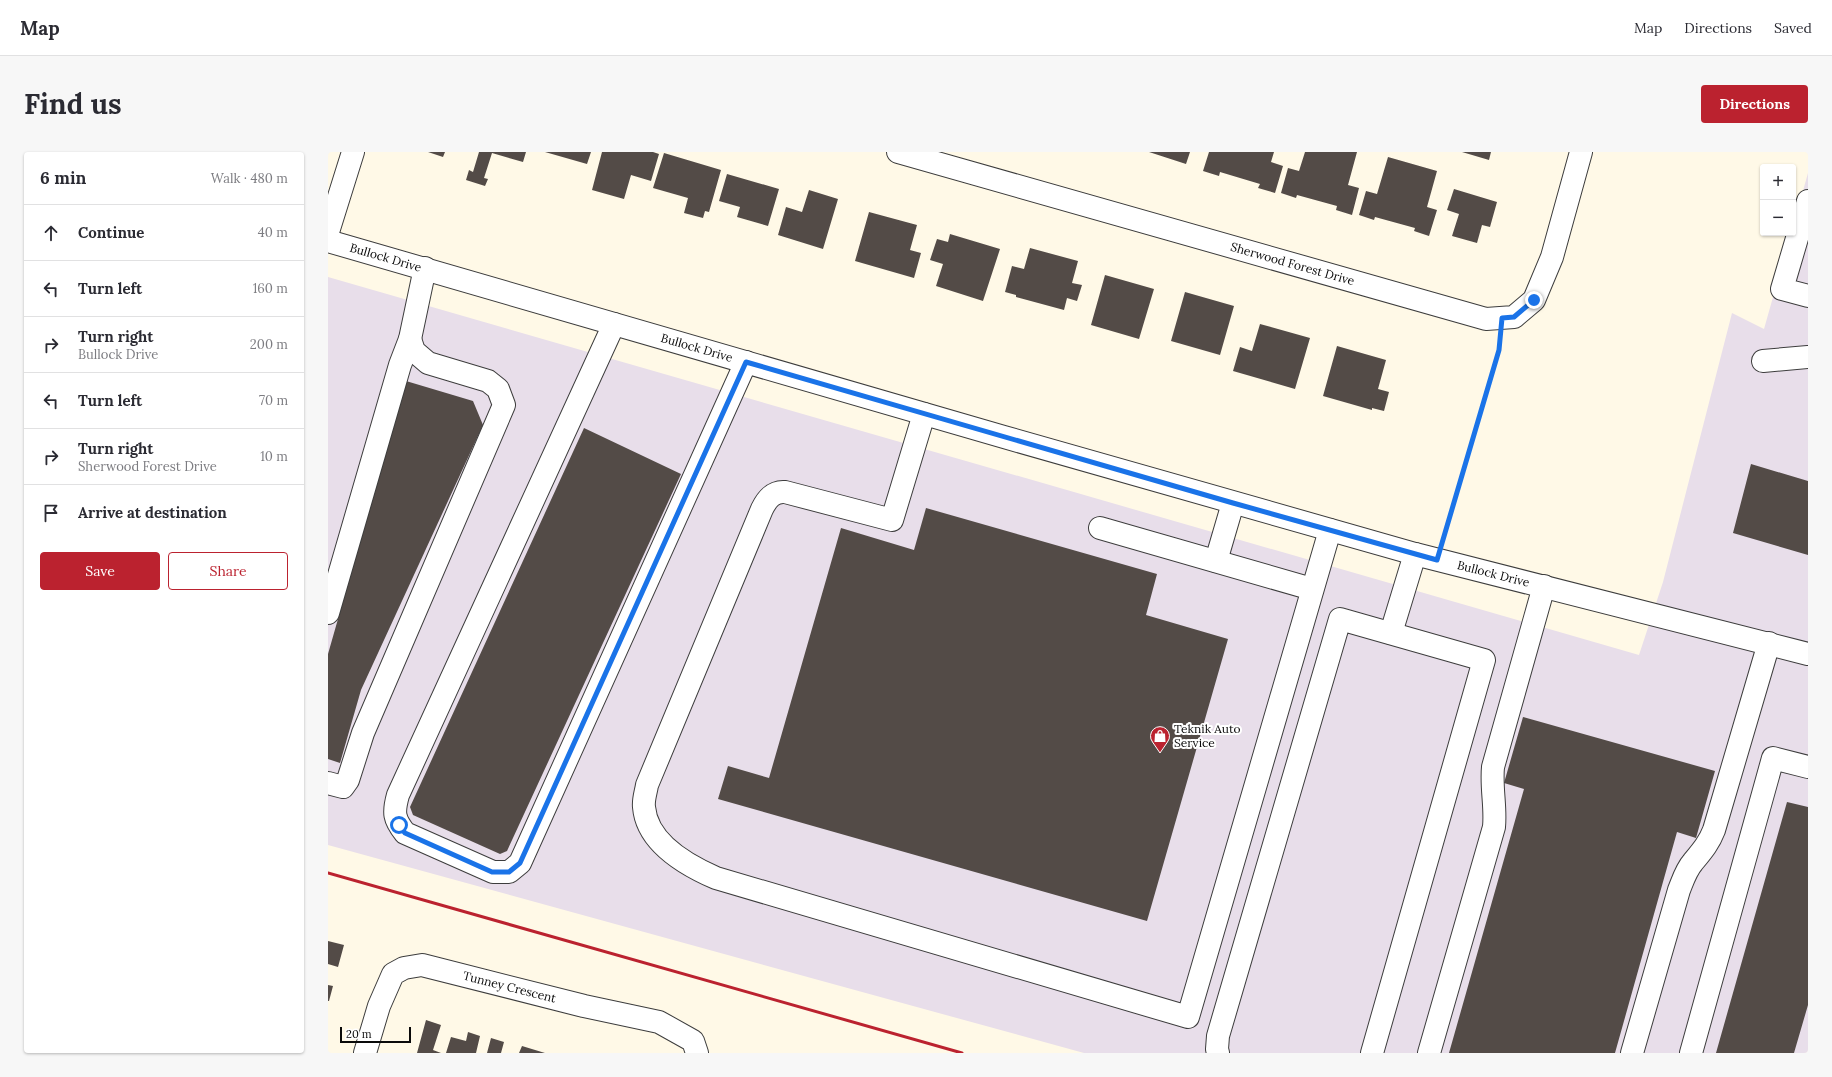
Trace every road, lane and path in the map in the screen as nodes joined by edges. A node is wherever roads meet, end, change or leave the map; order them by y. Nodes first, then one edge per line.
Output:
1 (354, 152) edge
2 (898, 152) edge
3 (1581, 152) edge
4 (1808, 201) edge
5 (328, 232) edge
6 (328, 241) edge
7 (425, 268) junction
8 (1808, 296) edge
9 (1502, 318) junction
10 (614, 324) junction
11 (410, 340) junction
12 (1808, 357) edge
13 (1763, 361) dead end
14 (746, 362) junction
15 (924, 414) junction
16 (1233, 503) junction
17 (1100, 528) dead end
18 (1330, 530) junction
19 (1415, 554) junction
20 (1437, 560) junction
21 (1216, 561) junction
22 (1544, 586) junction
23 (1312, 589) junction
24 (328, 613) edge
25 (1391, 633) junction
26 (1769, 643) junction
27 (1808, 654) edge
28 (1808, 767) edge
29 (328, 783) edge
30 (365, 1053) edge
31 (697, 1053) edge
32 (1218, 1053) edge
33 (1372, 1053) edge
34 (1429, 1053) edge
35 (1632, 1053) edge
36 (1691, 1053) edge

1 - 5 street
2 - 9 street, Sherwood Forest Drive
3 - 9 street, Sherwood Forest Drive
4 - 8 street
6 - 7 street, Bullock Drive
7 - 10 street, Bullock Drive
7 - 11 street
9 - 20 path
10 - 14 street, Bullock Drive
10 - 14 street
11 - 24 street
11 - 29 street
12 - 13 street
14 - 15 street, Bullock Drive
15 - 16 street, Bullock Drive
15 - 23 street
16 - 18 street, Bullock Drive
16 - 21 street
17 - 21 street
18 - 19 street, Bullock Drive
18 - 23 street
19 - 20 street, Bullock Drive
19 - 25 street
20 - 22 street, Bullock Drive
21 - 23 street
22 - 26 street, Bullock Drive
22 - 34 street
25 - 32 street
25 - 33 street
26 - 27 street, Bullock Drive
26 - 35 street
28 - 36 street
30 - 31 street, Tunney Crescent

